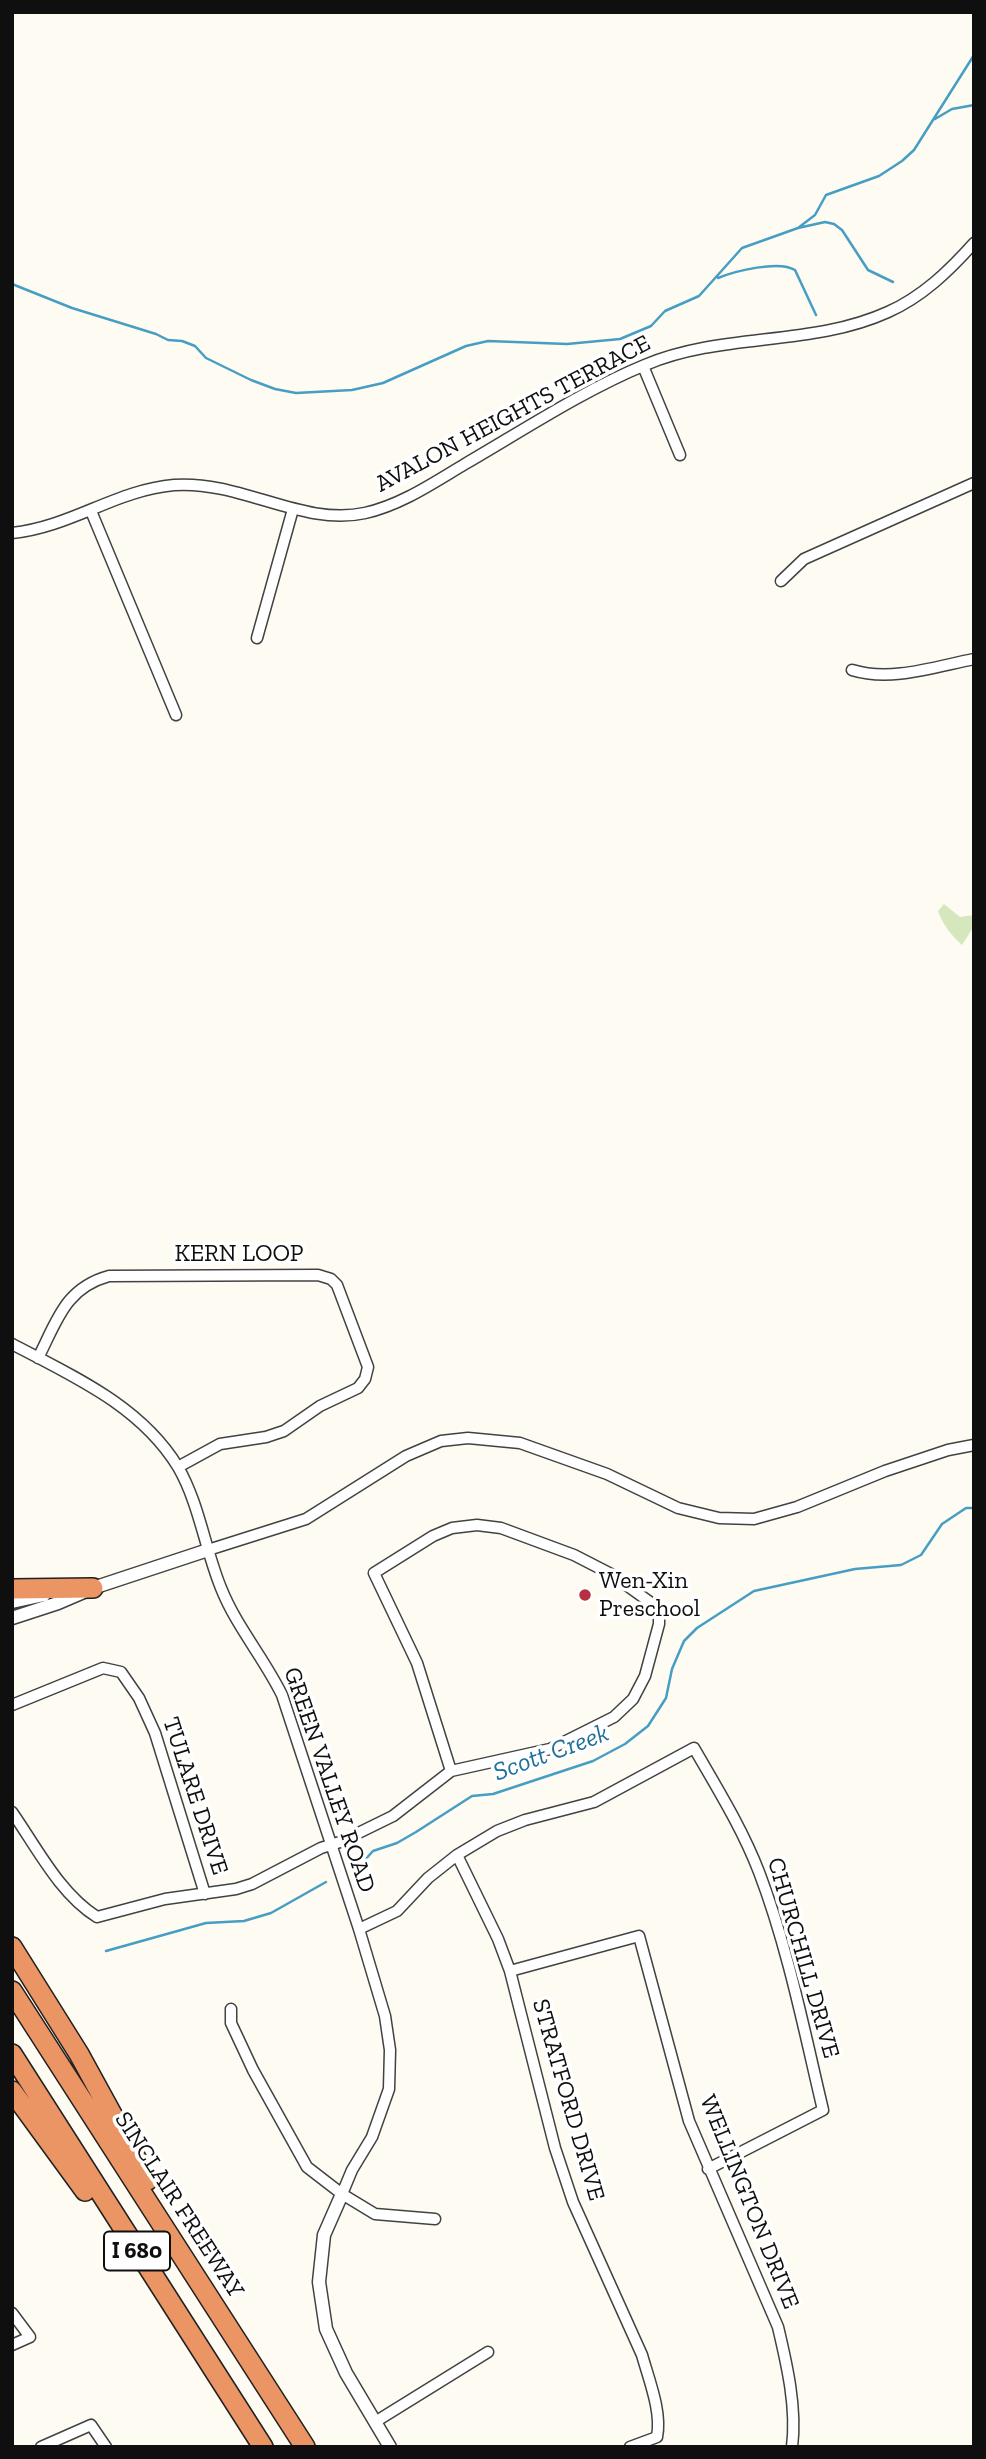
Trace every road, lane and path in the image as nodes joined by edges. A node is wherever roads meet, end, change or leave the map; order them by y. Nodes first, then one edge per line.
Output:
1 (974, 243) edge
2 (643, 366) junction
3 (680, 455) dead end
4 (974, 483) edge
5 (293, 509) junction
6 (91, 511) junction
7 (12, 533) edge
8 (781, 581) dead end
9 (257, 638) dead end
10 (974, 659) edge
11 (852, 670) dead end
12 (176, 715) dead end
13 (12, 1345) edge
14 (38, 1358) junction
15 (974, 1445) edge
16 (178, 1467) junction
17 (208, 1550) junction
18 (93, 1588) junction
19 (12, 1589) edge
20 (12, 1602) edge
21 (12, 1618) edge
22 (12, 1705) edge
23 (451, 1771) junction
24 (12, 1812) edge
25 (330, 1845) junction
26 (457, 1855) junction
27 (205, 1894) junction
28 (359, 1929) junction
29 (12, 1947) edge
30 (510, 1971) junction
31 (12, 1991) edge
32 (231, 2009) dead end
33 (12, 2054) edge
34 (12, 2074) edge
35 (12, 2091) edge
36 (708, 2169) junction
37 (342, 2194) junction
38 (100, 2211) junction
39 (435, 2219) dead end
40 (178, 2248) junction
41 (12, 2312) edge
42 (12, 2345) edge
43 (488, 2353) dead end
44 (375, 2422) junction
45 (41, 2447) edge
46 (106, 2447) edge
47 (249, 2447) edge
48 (263, 2447) edge
49 (304, 2447) edge
50 (390, 2447) edge
51 (630, 2447) edge
52 (792, 2447) edge

1 - 2 street, AVALON HEIGHTS TERRACE
2 - 3 street
2 - 5 street, AVALON HEIGHTS TERRACE
4 - 8 street
5 - 6 street, AVALON HEIGHTS TERRACE
5 - 9 street
6 - 7 street, AVALON HEIGHTS TERRACE
6 - 12 street
10 - 11 street
13 - 14 street, GREEN VALLEY ROAD
14 - 16 street, GREEN VALLEY ROAD
14 - 16 street, KERN LOOP
15 - 17 street
16 - 17 street, GREEN VALLEY ROAD
17 - 18 street
17 - 25 street, GREEN VALLEY ROAD
18 - 19 highway
18 - 20 street
18 - 21 street
22 - 27 street, TULARE DRIVE
23 - 23 street
23 - 25 street
24 - 27 street, TULARE DRIVE
25 - 27 street
25 - 28 street, GREEN VALLEY ROAD
26 - 28 street
26 - 30 street, STRATFORD DRIVE
26 - 36 street, CHURCHILL DRIVE
28 - 37 street, GREEN VALLEY ROAD
29 - 40 highway
30 - 36 street, WELLINGTON DRIVE
30 - 51 street, STRATFORD DRIVE
31 - 40 highway, SINCLAIR FREEWAY / I 680
32 - 37 street
33 - 48 highway, I 680
34 - 38 highway, I 680
35 - 38 highway
36 - 52 street, WELLINGTON DRIVE
37 - 39 street
37 - 44 street
38 - 47 highway, I 680
40 - 49 highway, SINCLAIR FREEWAY / I 680
41 - 42 street
43 - 44 street
44 - 50 street
45 - 46 street

